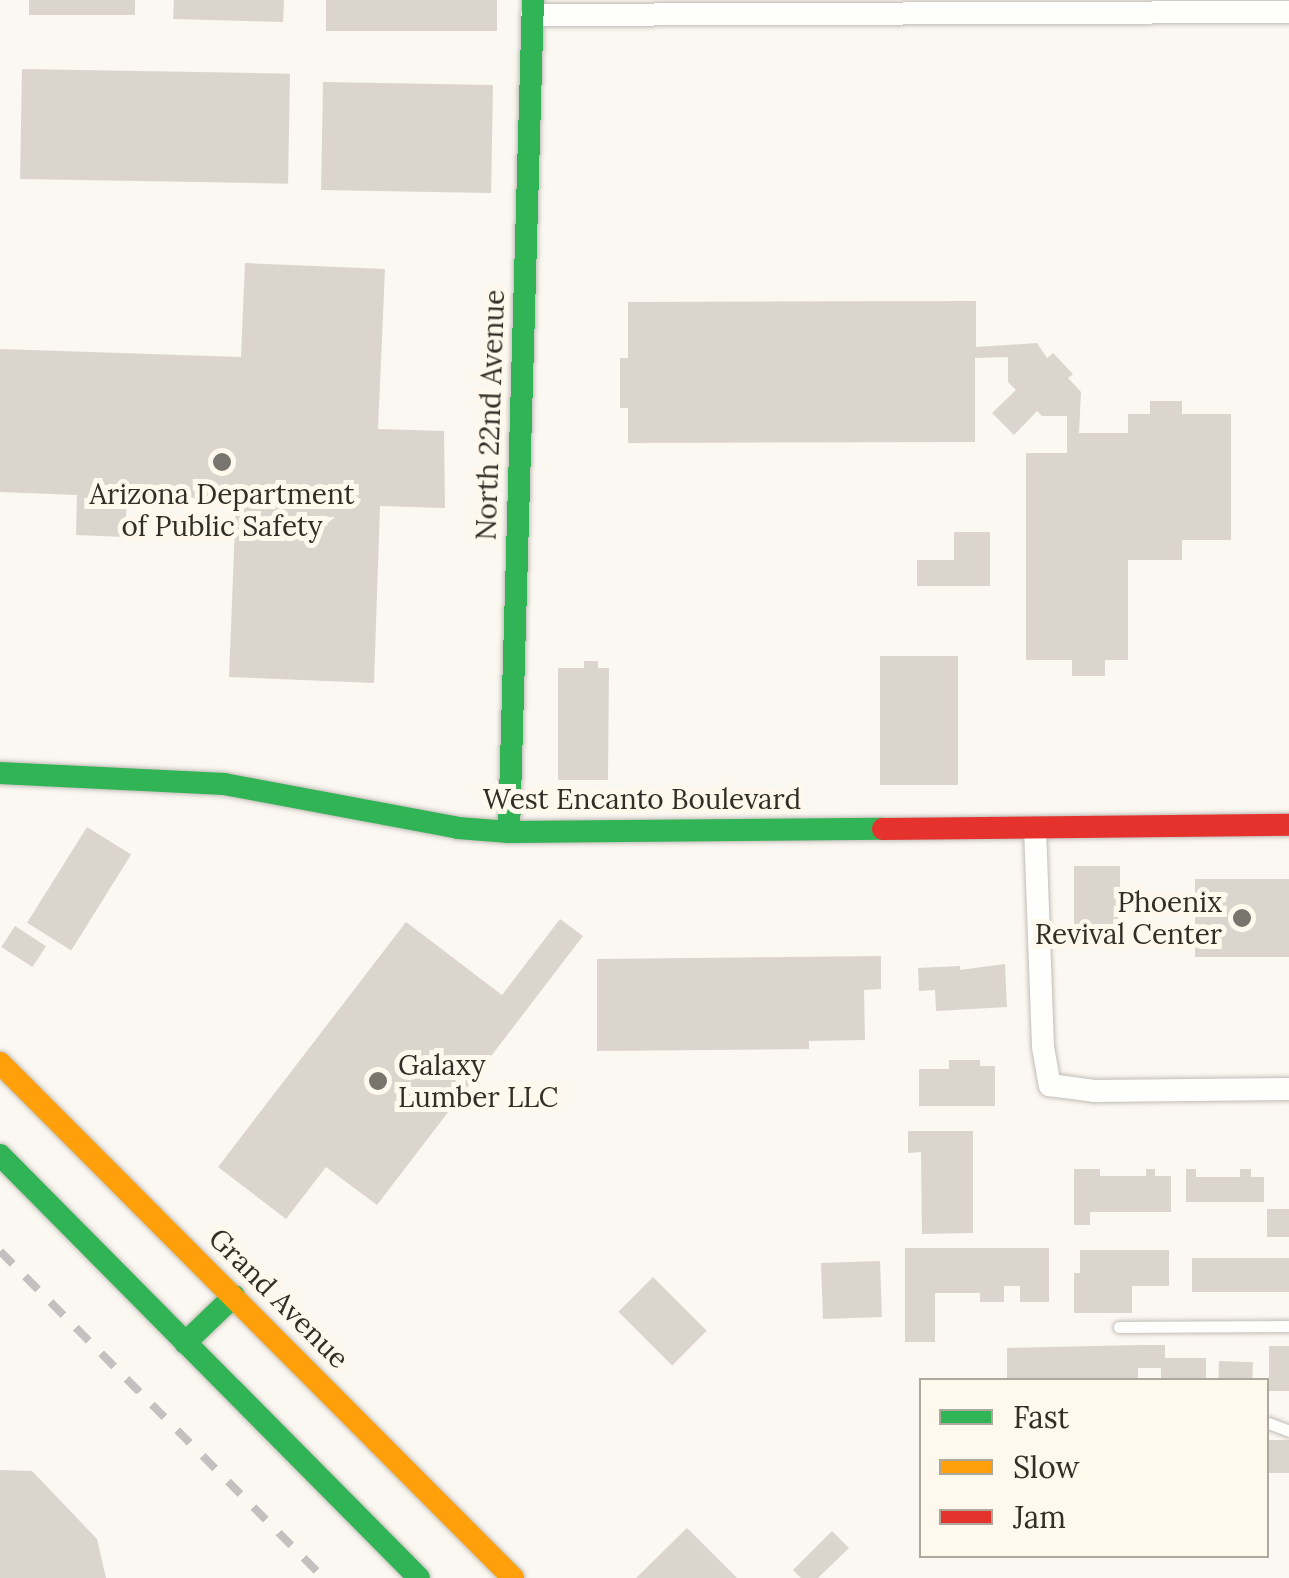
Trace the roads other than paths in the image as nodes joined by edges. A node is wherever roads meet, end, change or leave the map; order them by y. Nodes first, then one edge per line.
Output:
1 (533, 8) edge
2 (1289, 12) edge
3 (0, 773) edge
4 (1289, 824) edge
5 (1036, 828) junction
6 (508, 832) junction
7 (0, 1063) edge
8 (1289, 1089) edge
9 (0, 1155) edge
10 (234, 1296) junction
11 (1289, 1326) edge
12 (1119, 1328) dead end
13 (184, 1343) junction
14 (419, 1578) edge
15 (513, 1578) edge

1 - 2 street
1 - 6 street, North 22nd Avenue
3 - 6 street, West Encanto Boulevard
4 - 5 street, West Encanto Boulevard
5 - 6 street, West Encanto Boulevard
5 - 8 street
7 - 10 street, Grand Avenue
9 - 13 street
10 - 13 street
10 - 15 street, Grand Avenue
11 - 12 lane
13 - 14 street

